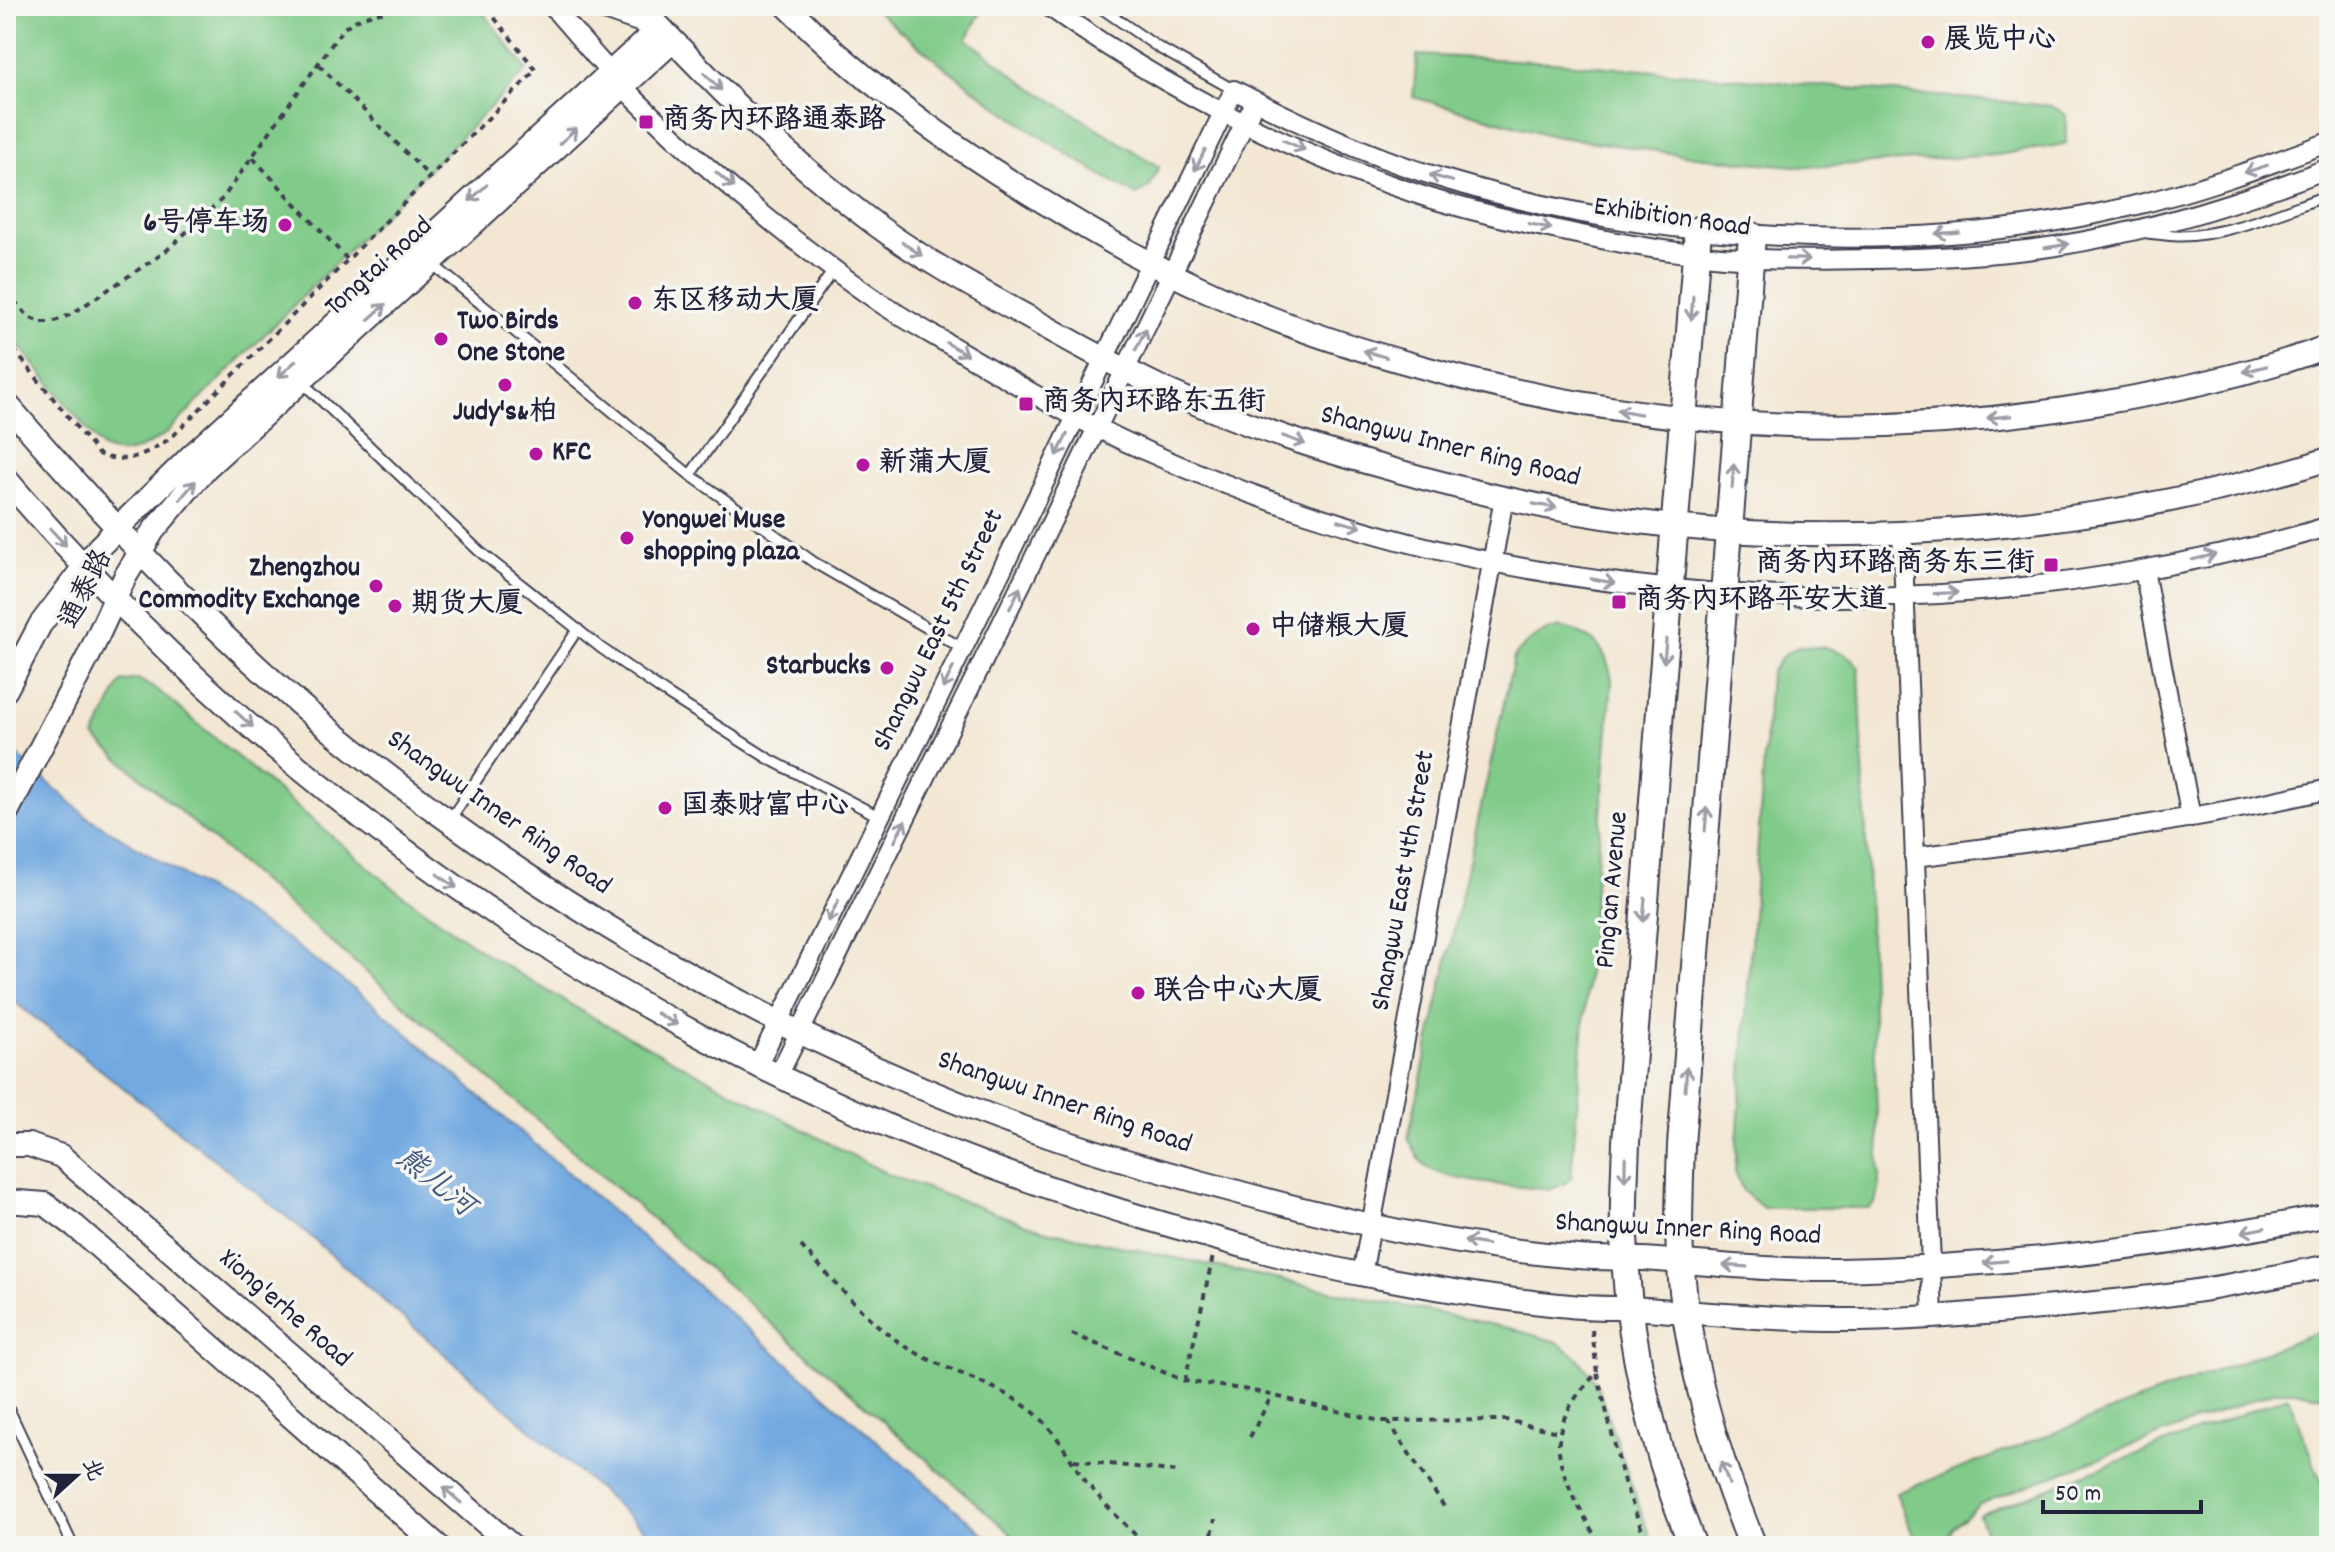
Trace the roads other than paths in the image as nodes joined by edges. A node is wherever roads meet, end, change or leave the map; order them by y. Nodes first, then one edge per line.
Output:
1 (552, 6) edge
2 (599, 6) edge
3 (640, 6) edge
4 (787, 6) edge
5 (1048, 6) edge
6 (1098, 6) edge
7 (666, 34) junction
8 (617, 79) junction
9 (1234, 90) junction
10 (1255, 101) junction
11 (1223, 112) junction
12 (1245, 123) junction
13 (2329, 142) edge
14 (2329, 168) edge
15 (2329, 195) edge
16 (2133, 231) junction
17 (1698, 242) junction
18 (1751, 247) junction
19 (1151, 262) junction
20 (431, 263) junction
21 (834, 269) junction
22 (1172, 273) junction
23 (2329, 346) edge
24 (1104, 359) junction
25 (1126, 369) junction
26 (301, 381) junction
27 (6, 403) edge
28 (1076, 416) junction
29 (1683, 419) junction
30 (1737, 424) junction
31 (1098, 427) junction
32 (2329, 459) edge
33 (690, 475) junction
34 (6, 479) edge
35 (1504, 498) junction
36 (1675, 526) junction
37 (2329, 526) edge
38 (118, 528) junction
39 (1729, 530) junction
40 (1902, 531) junction
41 (140, 552) junction
42 (1491, 561) junction
43 (85, 566) junction
44 (2144, 570) junction
45 (1670, 590) junction
46 (1724, 594) junction
47 (1904, 595) junction
48 (116, 598) junction
49 (578, 629) junction
50 (962, 648) junction
51 (6, 690) edge
52 (2329, 789) edge
53 (6, 814) edge
54 (880, 817) junction
55 (2191, 818) junction
56 (449, 821) junction
57 (1914, 857) junction
58 (779, 1021) junction
59 (800, 1032) junction
60 (757, 1066) junction
61 (778, 1076) junction
62 (6, 1145) edge
63 (6, 1201) edge
64 (2329, 1215) edge
65 (1371, 1226) junction
66 (1626, 1258) junction
67 (1682, 1262) junction
68 (2329, 1266) edge
69 (1931, 1267) junction
70 (1362, 1275) junction
71 (1630, 1308) junction
72 (1687, 1312) junction
73 (1933, 1316) junction
74 (6, 1403) edge
75 (73, 1546) edge
76 (438, 1546) edge
77 (512, 1546) edge
78 (1693, 1546) edge
79 (1753, 1546) edge

1 - 8 street
2 - 7 street
3 - 7 street, Shangwu Inner Ring Road
4 - 19 street
5 - 11 street, Exhibition Road
6 - 9 lane
7 - 8 street, Tongtai Road
7 -> 24 street, Shangwu Inner Ring Road
20 -> 8 street, Tongtai Road
8 -> 21 street
8 -> 38 street, Tongtai Road
9 - 10 street, Exhibition Road
9 - 11 street, Shangwu East 5th Street
10 - 12 street, Shangwu East 5th Street
17 -> 10 street, Exhibition Road
11 - 12 street, Exhibition Road
11 -> 19 street, Shangwu East 5th Street
12 -> 17 street, Exhibition Road
12 - 22 street, Shangwu East 5th Street
13 -> 18 street, Exhibition Road
14 - 16 street, Exhibition Road
15 - 16 lane
18 -> 16 street, Exhibition Road
17 - 18 street, Exhibition Road
17 -> 29 main road, Ping'an Avenue
18 - 30 main road
19 - 22 street
19 - 24 street, Shangwu East 5th Street
26 -> 20 street, Tongtai Road
20 - 33 lane
21 -> 28 street
21 - 33 lane
25 -> 22 street, Shangwu East 5th Street
29 -> 22 street
23 -> 30 street
24 - 25 street, Shangwu Inner Ring Road
24 - 28 street, Shangwu East 5th Street
25 - 31 street, Shangwu East 5th Street
25 -> 35 street, Shangwu Inner Ring Road
41 -> 26 street, Tongtai Road
26 - 49 lane
27 - 38 street, Shangwu Inner Ring Road
28 - 31 street
28 -> 50 street, Shangwu East 5th Street
29 - 30 street
29 - 36 main road, Ping'an Avenue
39 -> 30 main road
31 -> 42 street
59 -> 31 street, Shangwu East 5th Street
32 - 40 street, Shangwu Inner Ring Road
33 - 50 lane
34 -> 43 street
35 -> 36 street, Shangwu Inner Ring Road
35 - 42 street, Shangwu East 4th Street
36 - 39 street, Shangwu Inner Ring Road
36 - 45 main road, Ping'an Avenue
44 -> 37 street
38 - 41 street, Shangwu Inner Ring Road
38 - 43 street, 通泰路
39 - 40 street, Shangwu Inner Ring Road
39 - 46 main road
40 - 47 street
41 - 48 street, 通泰路
41 - 56 street, Shangwu Inner Ring Road
42 -> 45 street
42 - 65 street, Shangwu East 4th Street
43 - 48 street
43 - 51 street, 通泰路
47 -> 44 street
44 - 55 street
45 - 46 street
45 -> 66 main road, Ping'an Avenue
46 - 47 street
67 -> 46 main road
47 - 57 street
48 - 53 street, 通泰路
48 -> 60 street
49 - 54 lane
49 - 56 lane
50 -> 54 street, Shangwu East 5th Street
52 - 55 street
54 -> 58 street, Shangwu East 5th Street
55 - 57 street
56 - 58 street, Shangwu Inner Ring Road
57 - 69 street
58 - 59 street, Shangwu Inner Ring Road
58 - 60 street, Shangwu East 5th Street
59 - 61 street, Shangwu East 5th Street
59 - 65 street, Shangwu Inner Ring Road
60 - 61 street
61 - 70 street
77 -> 62 street, Xiong'erhe Road
63 - 76 street
64 -> 69 street, Shangwu Inner Ring Road
66 -> 65 street, Shangwu Inner Ring Road
65 - 70 street, Shangwu East 4th Street
66 - 67 street, Shangwu Inner Ring Road
66 - 71 main road, Ping'an Avenue
69 -> 67 street, Shangwu Inner Ring Road
67 - 72 main road
68 - 73 street
69 - 73 street
70 - 71 street
71 - 72 street
71 - 78 main road, Ping'an Avenue
72 - 73 street
79 -> 72 main road
74 - 75 lane

